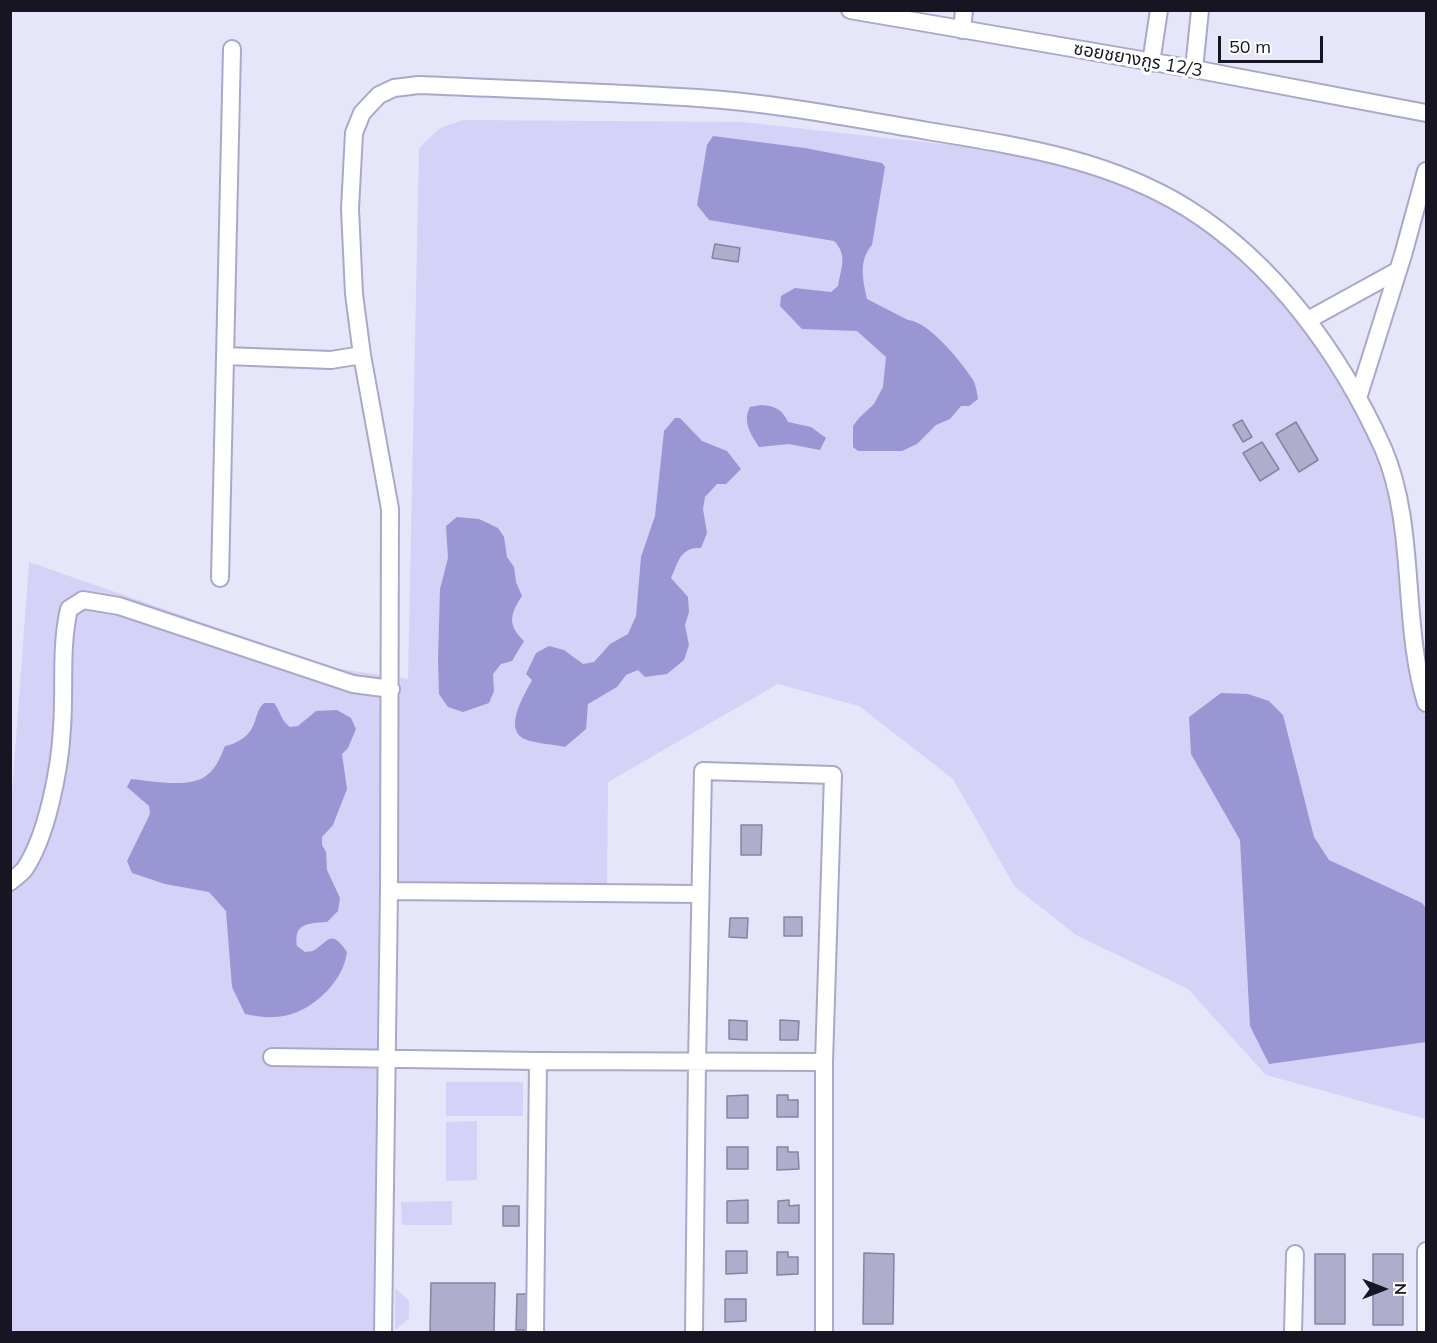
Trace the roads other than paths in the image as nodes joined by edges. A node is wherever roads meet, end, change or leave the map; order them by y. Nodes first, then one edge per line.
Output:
1 (850, 10) edge
2 (964, 10) edge
3 (1159, 10) edge
4 (1200, 10) edge
5 (962, 30) junction
6 (232, 49) dead end
7 (1151, 63) junction
8 (1194, 69) junction
9 (1426, 113) edge
10 (1426, 171) edge
11 (1397, 270) junction
12 (1308, 320) junction
13 (362, 355) junction
14 (225, 356) junction
15 (1358, 398) junction
16 (220, 578) dead end
17 (391, 689) junction
18 (1426, 703) edge
19 (10, 882) edge
20 (389, 891) junction
21 (699, 894) junction
22 (272, 1057) dead end
23 (387, 1059) junction
24 (538, 1061) junction
25 (697, 1062) junction
26 (824, 1062) junction
27 (1426, 1251) edge
28 (1294, 1254) dead end
29 (383, 1332) edge
30 (535, 1332) edge
31 (694, 1332) edge
32 (824, 1332) edge
33 (1293, 1332) edge
34 (1426, 1332) edge

1 - 5 street, ซอยชยางกูร 12/3
2 - 5 street
3 - 7 street
4 - 8 street
5 - 7 street, ซอยชยางกูร 12/3
6 - 14 street
7 - 8 street, ซอยชยางกูร 12/3
8 - 9 street, ซอยชยางกูร 12/3
10 - 11 street
11 - 12 street
11 - 15 street
12 - 13 street
12 - 15 street
13 - 14 street
13 - 17 street
14 - 16 street
15 - 18 street
17 - 19 street
17 - 20 street
20 - 21 street
20 - 23 street
21 - 25 street
21 - 26 street
22 - 23 street
23 - 24 street
23 - 29 street
24 - 25 street
24 - 30 street
25 - 26 street
25 - 31 street
26 - 32 street
27 - 34 street
28 - 33 street

